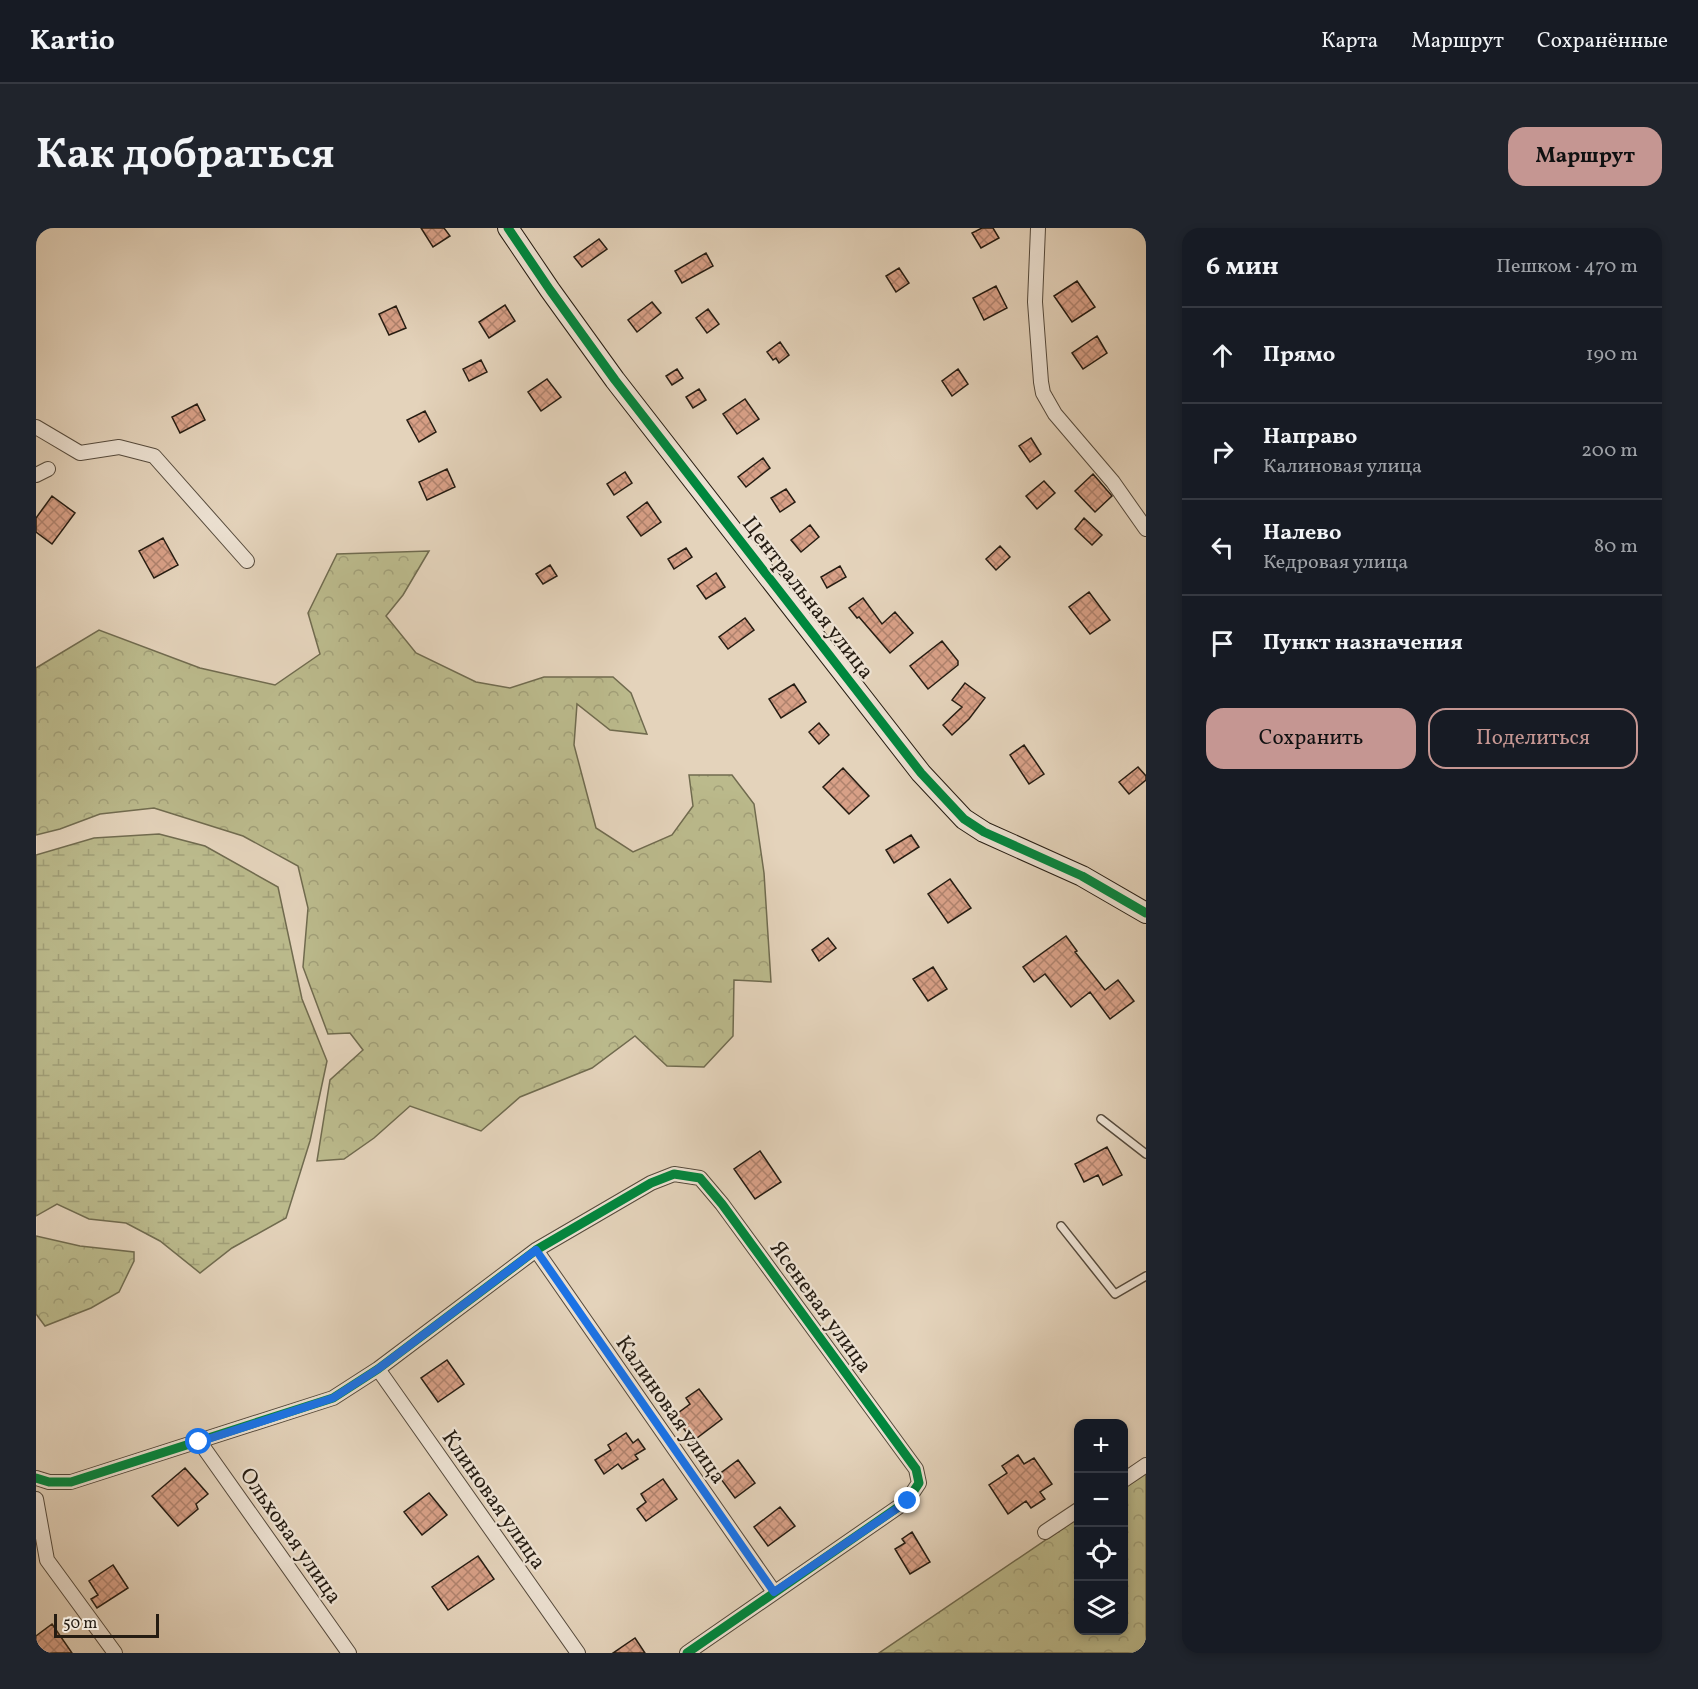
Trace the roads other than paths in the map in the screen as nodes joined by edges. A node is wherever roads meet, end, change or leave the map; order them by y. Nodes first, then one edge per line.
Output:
1 (508, 228) edge
2 (1038, 228) edge
3 (36, 427) edge
4 (1146, 529) edge
5 (247, 561) dead end
6 (1146, 913) edge
7 (1101, 1119) dead end
8 (1146, 1154) edge
9 (1061, 1226) dead end
10 (536, 1250) junction
11 (1146, 1276) edge
12 (378, 1369) junction
13 (199, 1442) junction
14 (1146, 1465) edge
15 (1128, 1477) edge
16 (36, 1478) edge
17 (36, 1499) edge
18 (1074, 1513) edge
19 (1045, 1532) dead end
20 (774, 1592) junction
21 (115, 1653) edge
22 (349, 1653) edge
23 (578, 1653) edge
24 (687, 1653) edge

1 - 6 street, Центральная улица
2 - 4 street
3 - 5 street
7 - 8 lane
9 - 11 lane
10 - 12 street
10 - 20 street, Калиновая улица
10 - 20 street, Ясеневая улица
12 - 13 street
12 - 23 street, Клиновая улица
13 - 16 street
13 - 22 street, Ольховая улица
14 - 15 street
17 - 21 street
18 - 19 street
20 - 24 street

